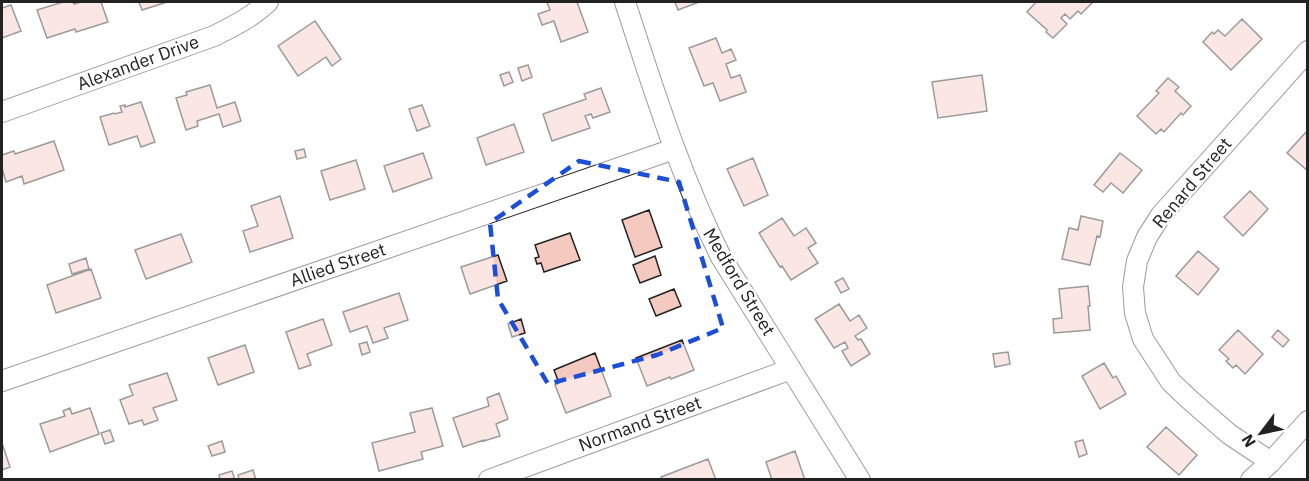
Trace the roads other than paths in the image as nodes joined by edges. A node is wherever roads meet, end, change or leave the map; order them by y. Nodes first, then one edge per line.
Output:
1 (268, 2) edge
2 (625, 2) edge
3 (1308, 51) edge
4 (2, 112) edge
5 (674, 149) junction
6 (791, 369) junction
7 (2, 381) edge
8 (1308, 421) edge
9 (1271, 462) junction
10 (489, 480) edge
11 (860, 480) edge
12 (1251, 480) edge

1 - 4 street, Alexander Drive
2 - 5 street, Medford Street
3 - 9 street, Renard Street
5 - 6 street, Medford Street
5 - 7 street, Allied Street
6 - 10 street, Normand Street
6 - 11 street, Medford Street
8 - 9 street
9 - 12 street

